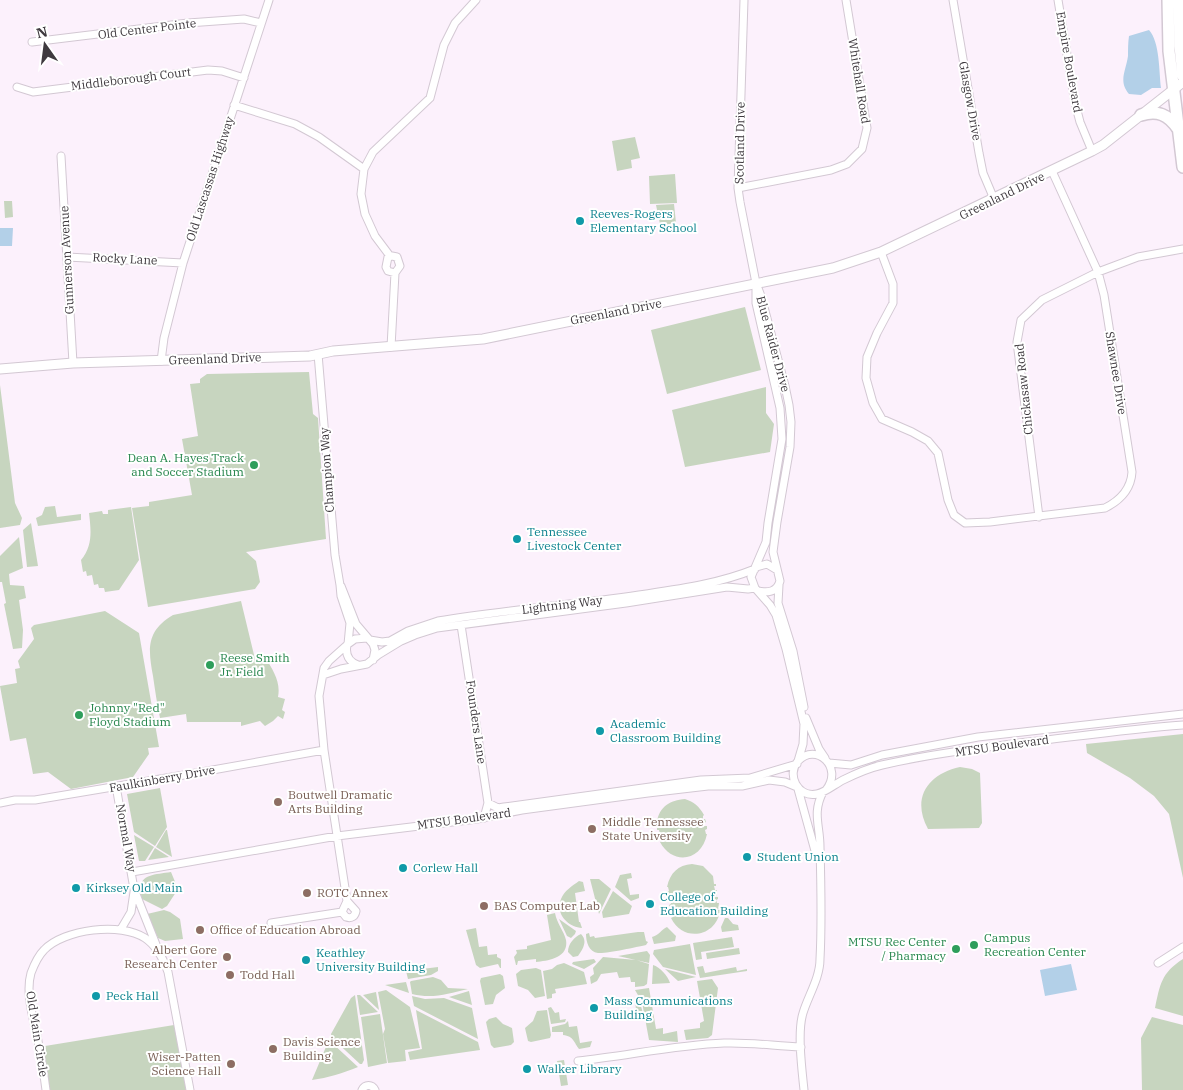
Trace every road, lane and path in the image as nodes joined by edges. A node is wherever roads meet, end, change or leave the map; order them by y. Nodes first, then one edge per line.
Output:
1 (269, 0) edge
2 (476, 0) edge
3 (744, 0) edge
4 (846, 0) edge
5 (952, 0) edge
6 (1058, 0) edge
7 (1168, 0) edge
8 (1179, 0) edge
9 (261, 23) junction
10 (32, 42) dead end
11 (1182, 55) edge
12 (1183, 76) edge
13 (244, 78) junction
14 (1178, 86) edge
15 (17, 87) dead end
16 (234, 105) junction
17 (1141, 115) junction
18 (1179, 130) junction
19 (1092, 151) junction
20 (61, 156) dead end
21 (1183, 167) edge
22 (364, 168) junction
23 (1052, 171) junction
24 (738, 188) junction
25 (994, 199) junction
26 (1183, 248) edge
27 (881, 252) junction
28 (390, 256) junction
29 (67, 257) junction
30 (183, 263) junction
31 (1098, 272) junction
32 (395, 273) junction
33 (756, 283) junction
34 (390, 347) junction
35 (318, 354) junction
36 (162, 361) junction
37 (74, 363) junction
38 (0, 369) edge
39 (1039, 517) junction
40 (756, 568) junction
41 (778, 572) junction
42 (340, 585) junction
43 (779, 585) junction
44 (757, 590) junction
45 (461, 625) junction
46 (368, 639) junction
47 (348, 645) junction
48 (372, 660) junction
49 (358, 665) junction
50 (323, 676) junction
51 (1183, 714) edge
52 (1183, 725) edge
53 (324, 750) junction
54 (827, 761) junction
55 (798, 762) junction
56 (116, 786) junction
57 (798, 788) junction
58 (825, 791) junction
59 (0, 803) edge
60 (488, 803) junction
61 (484, 818) junction
62 (337, 836) junction
63 (820, 871) junction
64 (132, 872) junction
65 (134, 889) junction
66 (347, 901) junction
67 (342, 912) junction
68 (271, 923) dead end
69 (121, 929) junction
70 (1183, 947) edge
71 (159, 952) junction
72 (1158, 963) dead end
73 (801, 1047) junction
74 (578, 1060) dead end
75 (46, 1090) edge
76 (190, 1090) edge
77 (362, 1090) edge
78 (375, 1090) edge
79 (804, 1090) edge

1 - 9 street, Old Lascassas Highway
2 - 22 street
3 - 24 street, Scotland Drive
4 - 24 street, Whitehall Road
5 - 25 street, Glasgow Drive
6 - 19 street, Empire Boulevard
7 - 14 main road
8 - 11 main road
9 - 10 street, Old Center Pointe
9 - 13 street, Old Lascassas Highway
11 - 12 main road
13 - 15 street, Middleborough Court
13 - 16 street, Old Lascassas Highway
14 - 17 street, Greenland Drive
14 - 18 main road
16 - 22 street
16 - 30 street, Old Lascassas Highway
17 - 18 main road
17 - 19 street, Greenland Drive
18 - 21 main road
19 - 23 street, Greenland Drive
20 - 29 street, Gunnerson Avenue
22 - 28 street
23 - 25 street, Greenland Drive
23 - 31 street, Shawnee Drive
24 - 33 street, Scotland Drive
25 - 27 street, Greenland Drive
26 - 31 street, Chickasaw Road
27 - 33 street, Greenland Drive
27 - 39 street
28 - 32 street
28 - 32 street
29 - 30 street, Rocky Lane
29 - 37 street, Gunnerson Avenue
30 - 36 street, Old Lascassas Highway
31 - 39 street, Chickasaw Road
31 - 39 street, Shawnee Drive
32 - 34 street
33 - 34 street, Greenland Drive
33 - 40 street, Blue Raider Drive
33 - 41 street, Blue Raider Drive
34 - 35 street, Greenland Drive
35 - 36 street, Greenland Drive
35 - 42 street, Champion Way
36 - 37 street, Greenland Drive
37 - 38 street, Greenland Drive
40 - 41 street
40 - 44 street
40 - 46 street, Lightning Way
41 - 43 street
42 - 46 street, Champion Way
42 - 47 street, Champion Way
43 - 44 street
43 - 54 street
44 - 45 street, Lightning Way
44 - 55 street
45 - 48 street, Lightning Way
45 - 60 street, Founders Lane
46 - 47 street
46 - 48 street
47 - 49 street
47 - 50 street
48 - 49 street
49 - 50 street
50 - 53 street
51 - 54 street, MTSU Boulevard
52 - 58 street, MTSU Boulevard
53 - 56 street, Faulkinberry Drive
53 - 62 street
54 - 55 street
54 - 58 street
55 - 57 street
55 - 60 street, MTSU Boulevard
56 - 59 street, Faulkinberry Drive
56 - 64 street, Normal Way
57 - 58 street
57 - 61 street, MTSU Boulevard
57 - 63 street
58 - 63 street
60 - 61 street, Founders Lane
61 - 62 street, MTSU Boulevard
62 - 64 street, MTSU Boulevard
62 - 66 street
63 - 73 street
64 - 65 street, Normal Way
65 - 69 street, Normal Way
65 - 71 street, Normal Way
66 - 67 street
66 - 67 street
67 - 68 street
69 - 71 street, Old Main Circle
69 - 75 street, Old Main Circle
70 - 72 street
71 - 76 street, Old Main Circle
73 - 74 street
73 - 79 street
77 - 78 street

